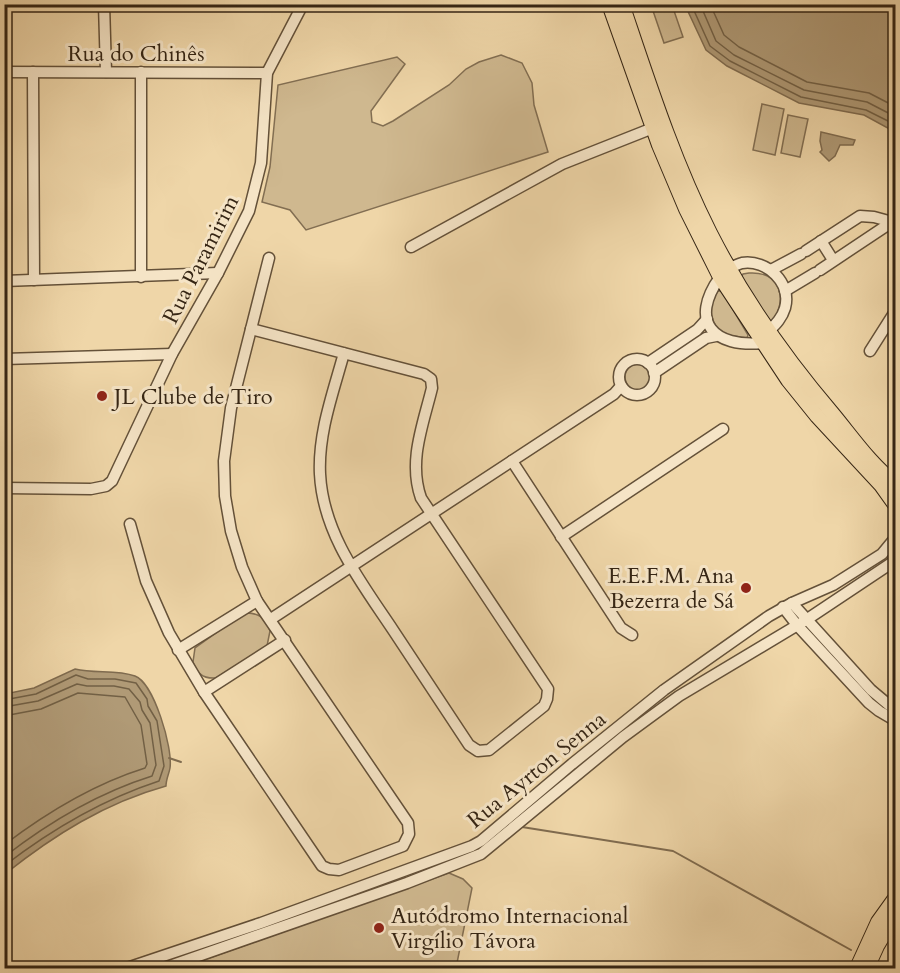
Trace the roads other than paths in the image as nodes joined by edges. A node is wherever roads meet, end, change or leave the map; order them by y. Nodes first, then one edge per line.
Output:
1 (104, 4) edge
2 (303, 4) edge
3 (609, 4) edge
4 (622, 4) edge
5 (4, 72) edge
6 (33, 72) junction
7 (106, 72) junction
8 (141, 72) junction
9 (267, 73) junction
10 (653, 128) junction
11 (874, 217) junction
12 (894, 223) edge
13 (876, 233) junction
14 (821, 241) junction
15 (411, 247) dead end
16 (269, 258) dead end
17 (833, 261) junction
18 (771, 270) junction
19 (218, 273) junction
20 (724, 273) junction
21 (141, 277) junction
22 (34, 280) junction
23 (4, 281) edge
24 (785, 291) junction
25 (896, 310) edge
26 (707, 319) junction
27 (251, 329) junction
28 (716, 336) junction
29 (766, 337) junction
30 (686, 338) junction
31 (692, 347) junction
32 (870, 351) dead end
33 (344, 353) junction
34 (172, 354) junction
35 (4, 359) edge
36 (648, 363) junction
37 (654, 373) junction
38 (621, 386) junction
39 (723, 429) dead end
40 (512, 461) junction
41 (896, 484) edge
42 (4, 488) edge
43 (896, 506) edge
44 (432, 513) junction
45 (130, 524) dead end
46 (561, 537) junction
47 (896, 537) edge
48 (896, 560) edge
49 (351, 566) junction
50 (257, 601) junction
51 (788, 605) junction
52 (271, 619) junction
53 (802, 622) junction
54 (632, 635) dead end
55 (285, 640) junction
56 (178, 650) junction
57 (204, 692) junction
58 (896, 711) edge
59 (896, 721) edge
60 (490, 833) junction
61 (472, 846) junction
62 (481, 854) junction
63 (896, 897) edge
64 (896, 914) edge
65 (128, 969) edge
66 (164, 969) edge
67 (857, 969) edge
68 (867, 969) edge

1 - 7 street
2 - 9 street, Rua Paramirim
3 - 10 main road
4 - 20 main road
5 - 6 street, Rua do Chinês
6 - 7 street, Rua do Chinês
6 - 22 street
7 - 8 street, Rua do Chinês
8 - 9 street, Rua do Chinês
8 - 21 street
9 - 19 street, Rua Paramirim
10 - 15 street
10 - 20 main road
11 - 12 street
11 - 13 street
11 - 14 street
12 - 13 street
13 - 17 street
14 - 17 street
14 - 18 street
16 - 27 street
17 - 24 street
18 - 20 street
18 - 24 street
19 - 21 street
19 - 34 street, Rua Paramirim
20 - 26 street
20 - 29 main road
21 - 22 street
22 - 23 street
24 - 29 street
25 - 32 street
26 - 28 street
26 - 30 street
27 - 33 street
27 - 50 street
28 - 29 street
28 - 31 street
29 - 41 main road
29 - 43 main road
30 - 31 street
30 - 36 street
31 - 37 street
33 - 44 street
33 - 49 street
34 - 35 street
34 - 42 street, Rua Paramirim
36 - 37 street
36 - 38 street
37 - 38 street
38 - 40 street
39 - 46 street
40 - 44 street
40 - 46 street
44 - 49 street
44 - 49 street
45 - 56 street
46 - 54 street
47 - 51 street, Rua Ayrton Senna
48 - 53 street, Rua Ayrton Senna
49 - 52 street
50 - 52 street
50 - 56 street
51 - 53 street
51 - 60 street, Rua Ayrton Senna
52 - 55 street
53 - 58 street
53 - 59 street
53 - 62 street, Rua Ayrton Senna
55 - 57 street
55 - 57 street
56 - 57 street
60 - 61 street, Rua Ayrton Senna
60 - 62 street
61 - 62 street
61 - 65 street, Rua Ayrton Senna
62 - 66 street, Rua Ayrton Senna
63 - 67 main road
64 - 68 main road

